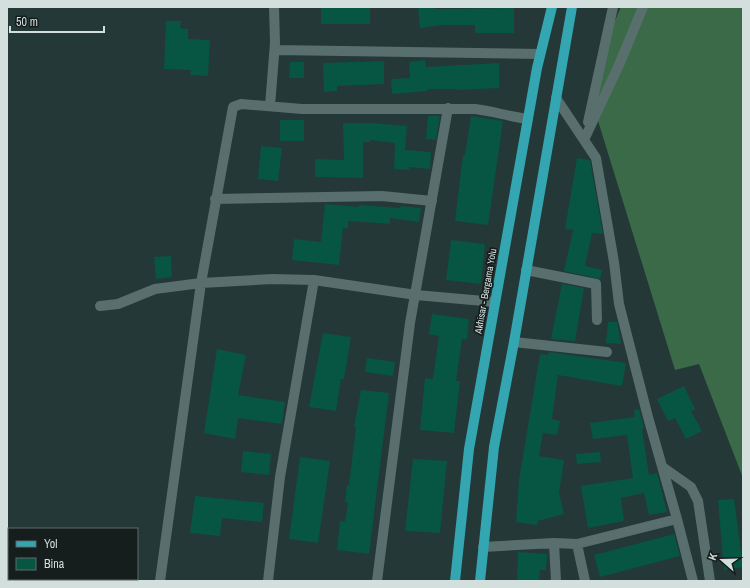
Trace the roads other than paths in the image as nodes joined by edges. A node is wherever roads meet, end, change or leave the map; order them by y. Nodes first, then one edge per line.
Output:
1 (274, 7) edge
2 (552, 7) edge
3 (572, 7) edge
4 (613, 7) edge
5 (643, 7) edge
6 (275, 50) junction
7 (540, 54) junction
8 (556, 98) junction
9 (270, 106) junction
10 (448, 108) junction
11 (528, 119) junction
12 (584, 140) junction
13 (215, 199) junction
14 (432, 201) junction
15 (526, 270) junction
16 (314, 280) junction
17 (201, 283) junction
18 (416, 296) junction
19 (495, 302) junction
20 (100, 306) dead end
21 (597, 320) dead end
22 (514, 342) junction
23 (607, 352) dead end
24 (664, 468) junction
25 (677, 519) junction
26 (554, 543) junction
27 (577, 544) junction
28 (483, 547) junction
29 (160, 581) edge
30 (268, 581) edge
31 (377, 581) edge
32 (455, 581) edge
33 (480, 581) edge
34 (556, 581) edge
35 (585, 581) edge
36 (693, 581) edge
37 (710, 581) edge

1 - 6 street
2 - 7 main road, Akhisar - Bergama Yolu
3 - 8 main road
4 - 12 street
5 - 12 street
6 - 7 street
6 - 9 street
7 - 11 main road, Akhisar - Bergama Yolu
8 - 12 street
8 - 15 main road
9 - 10 street
9 - 13 street
10 - 11 street
10 - 14 street
11 - 19 main road, Akhisar - Bergama Yolu
12 - 24 street
13 - 14 street
13 - 17 street
14 - 18 street
15 - 21 street
15 - 22 main road
16 - 17 street
16 - 18 street
16 - 30 street
17 - 20 street
17 - 29 street
18 - 19 street
18 - 31 street
19 - 32 main road, Akhisar - Bergama Yolu
22 - 23 street
22 - 28 main road
24 - 25 street
24 - 37 street
25 - 27 street
25 - 36 street
26 - 27 street
26 - 28 street
26 - 34 street
27 - 35 street
28 - 33 main road

